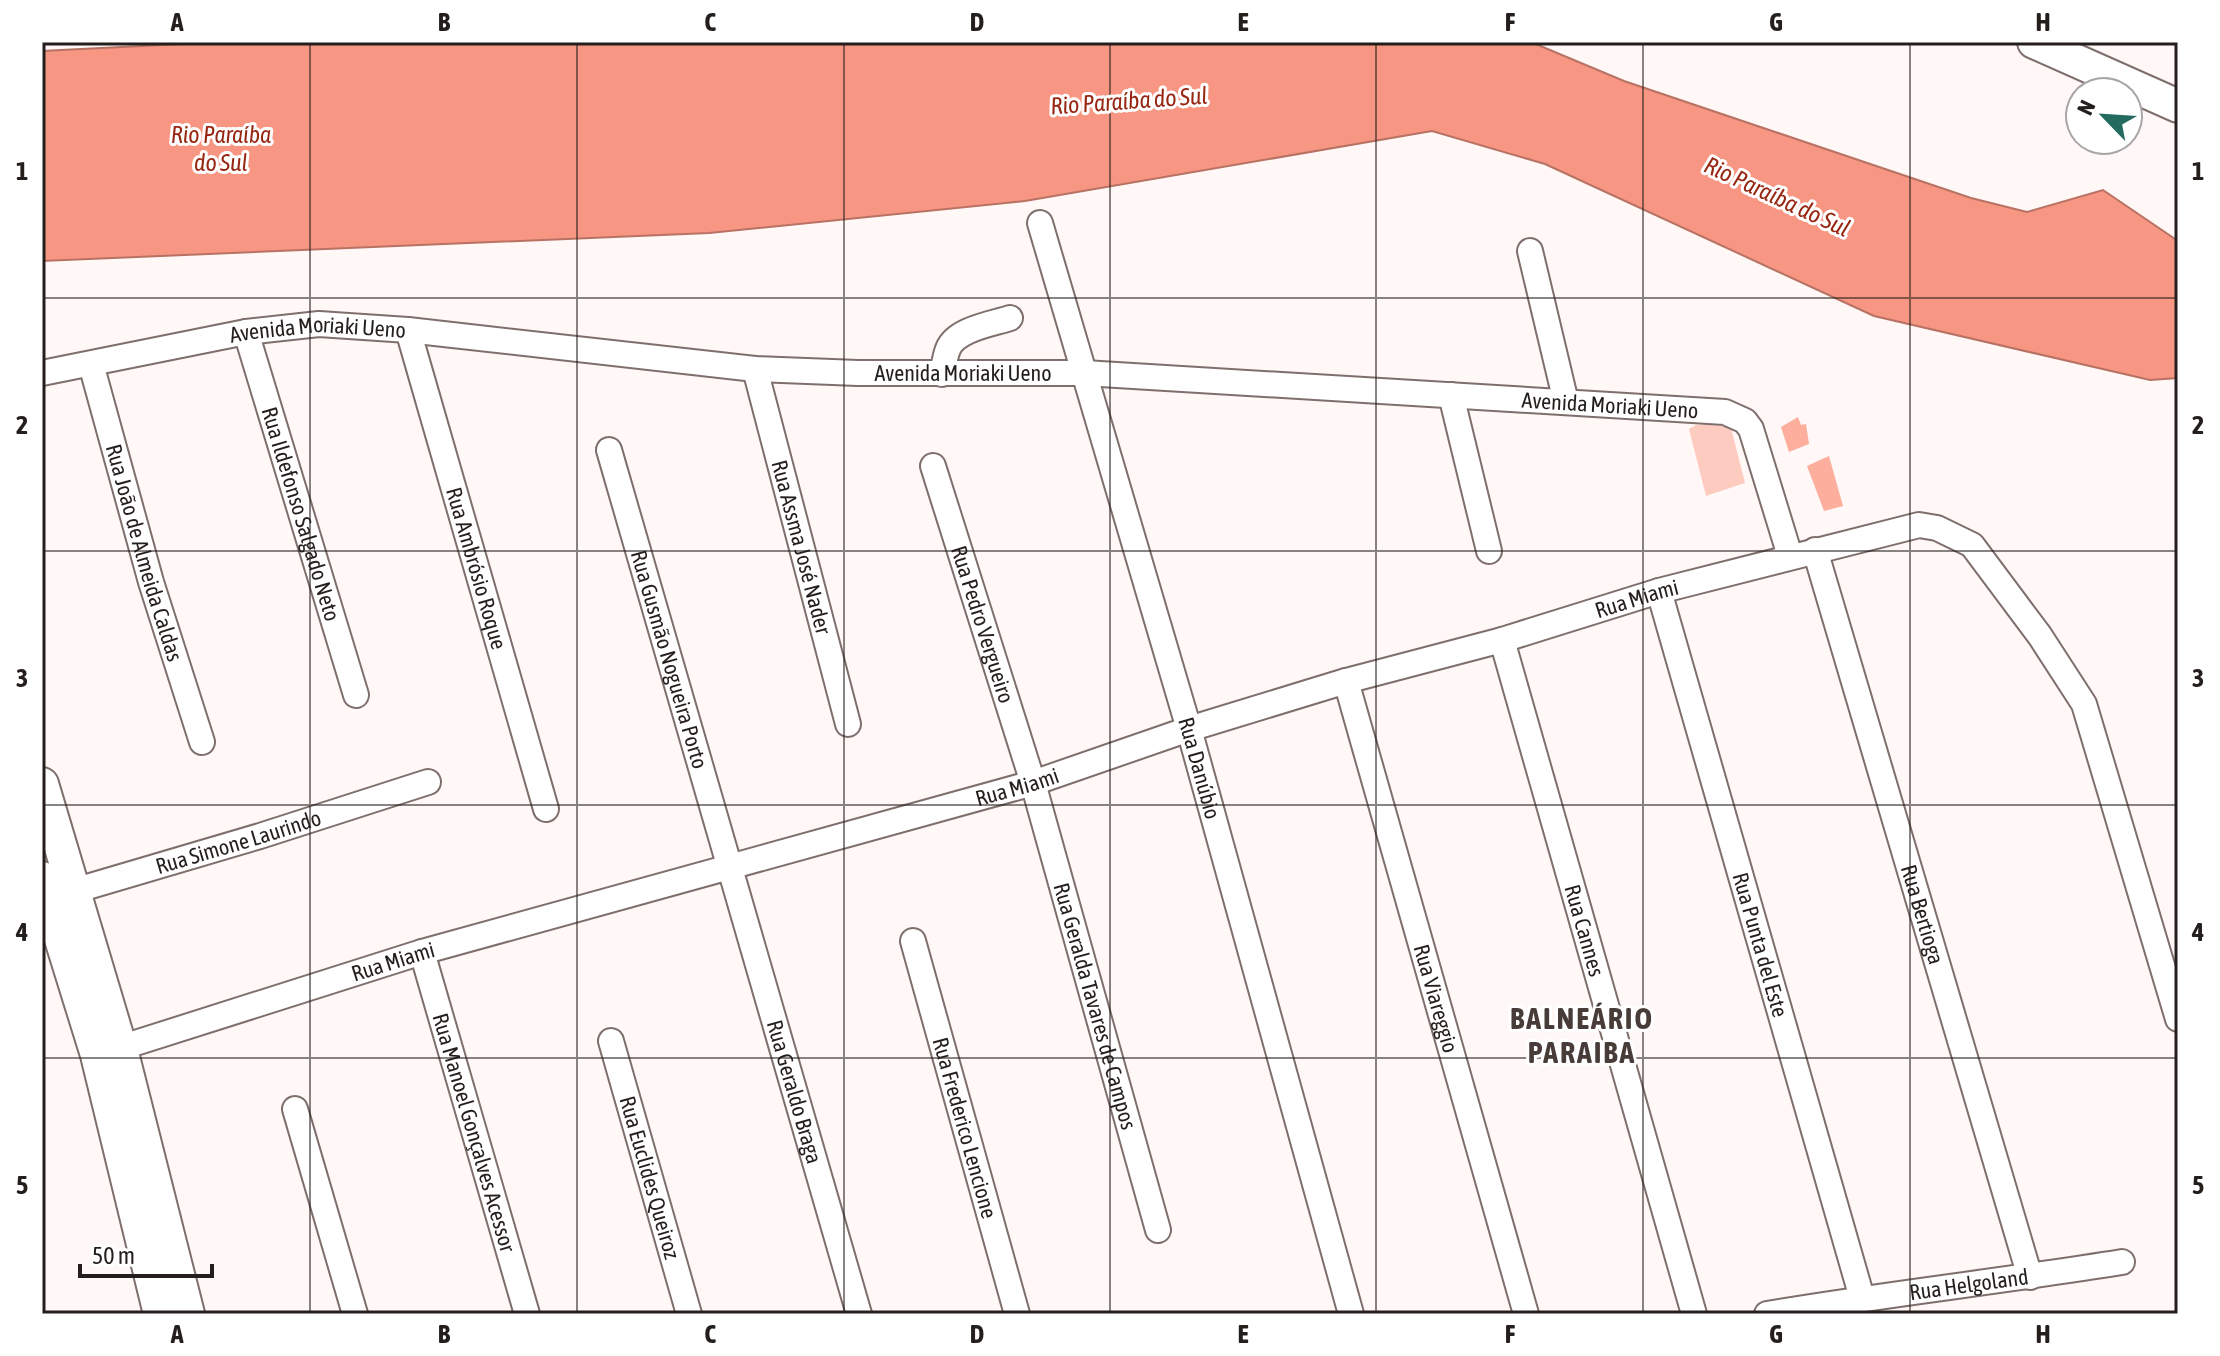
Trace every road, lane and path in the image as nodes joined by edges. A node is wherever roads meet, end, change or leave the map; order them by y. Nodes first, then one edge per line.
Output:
1 (2034, 42) edge
2 (2178, 106) edge
3 (1040, 223) dead end
4 (1530, 251) dead end
5 (1010, 318) dead end
6 (408, 330) junction
7 (246, 332) junction
8 (91, 364) junction
9 (755, 369) junction
10 (42, 373) edge
11 (1084, 373) junction
12 (942, 374) junction
13 (1451, 395) junction
14 (1566, 402) junction
15 (609, 450) dead end
16 (933, 466) dead end
17 (1815, 550) junction
18 (1489, 551) dead end
19 (1790, 556) junction
20 (1659, 591) junction
21 (1502, 640) junction
22 (1346, 681) junction
23 (356, 695) dead end
24 (848, 724) dead end
25 (1189, 729) junction
26 (202, 742) dead end
27 (428, 782) dead end
28 (1033, 783) junction
29 (42, 784) edge
30 (546, 809) dead end
31 (730, 868) junction
32 (51, 892) edge
33 (913, 941) dead end
34 (422, 952) junction
35 (2178, 1019) edge
36 (611, 1041) dead end
37 (109, 1052) junction
38 (295, 1109) dead end
39 (1158, 1230) dead end
40 (2122, 1262) dead end
41 (2030, 1277) junction
42 (1862, 1298) junction
43 (160, 1314) edge
44 (188, 1314) edge
45 (355, 1314) edge
46 (527, 1314) edge
47 (689, 1314) edge
48 (859, 1314) edge
49 (1017, 1314) edge
50 (1351, 1314) edge
51 (1526, 1314) edge
52 (1694, 1314) edge
53 (1767, 1314) edge

1 - 2 main road
3 - 11 street, Rua Danúbio
4 - 14 street
5 - 12 street
6 - 7 street, Avenida Moriaki Ueno
6 - 9 street, Avenida Moriaki Ueno
6 - 30 street, Rua Ambrósio Roque
7 - 8 street, Avenida Moriaki Ueno
7 - 23 street, Rua Ildefonso Salgado Neto
8 - 10 street, Avenida Moriaki Ueno
8 - 26 street, Rua João de Almeida Caldas
9 - 12 street, Avenida Moriaki Ueno
9 - 24 street, Rua Assma José Nader
11 - 12 street, Avenida Moriaki Ueno
11 - 13 street, Avenida Moriaki Ueno
11 - 25 street, Rua Danúbio
13 - 14 street, Avenida Moriaki Ueno
13 - 18 street
14 - 19 street, Avenida Moriaki Ueno
15 - 31 street, Rua Gusmão Nogueira Porto
16 - 28 street, Rua Pedro Vergueiro
17 - 19 street, Rua Miami
17 - 35 street, Rua Miami
17 - 41 street, Rua Bertioga
19 - 20 street, Rua Miami
20 - 21 street, Rua Miami
20 - 42 street, Rua Punta del Este
21 - 22 street, Rua Miami
21 - 52 street, Rua Cannes
22 - 25 street, Rua Miami
22 - 51 street, Rua Viareggio
25 - 28 street, Rua Miami
25 - 50 street, Rua Danúbio
27 - 32 street, Rua Simone Laurindo
28 - 31 street, Rua Miami
28 - 39 street, Rua Geralda Tavares de Campos
29 - 32 main road
31 - 34 street, Rua Miami
31 - 48 street, Rua Geraldo Braga
32 - 37 main road
33 - 49 street, Rua Frederico Lencione
34 - 37 street, Rua Miami
34 - 46 street, Rua Manoel Gonçalves Acessor
36 - 47 street, Rua Euclides Queiroz
37 - 43 main road
37 - 44 main road
38 - 45 street
40 - 41 street, Rua Helgoland
41 - 42 street, Rua Helgoland
42 - 53 street, Rua Helgoland

